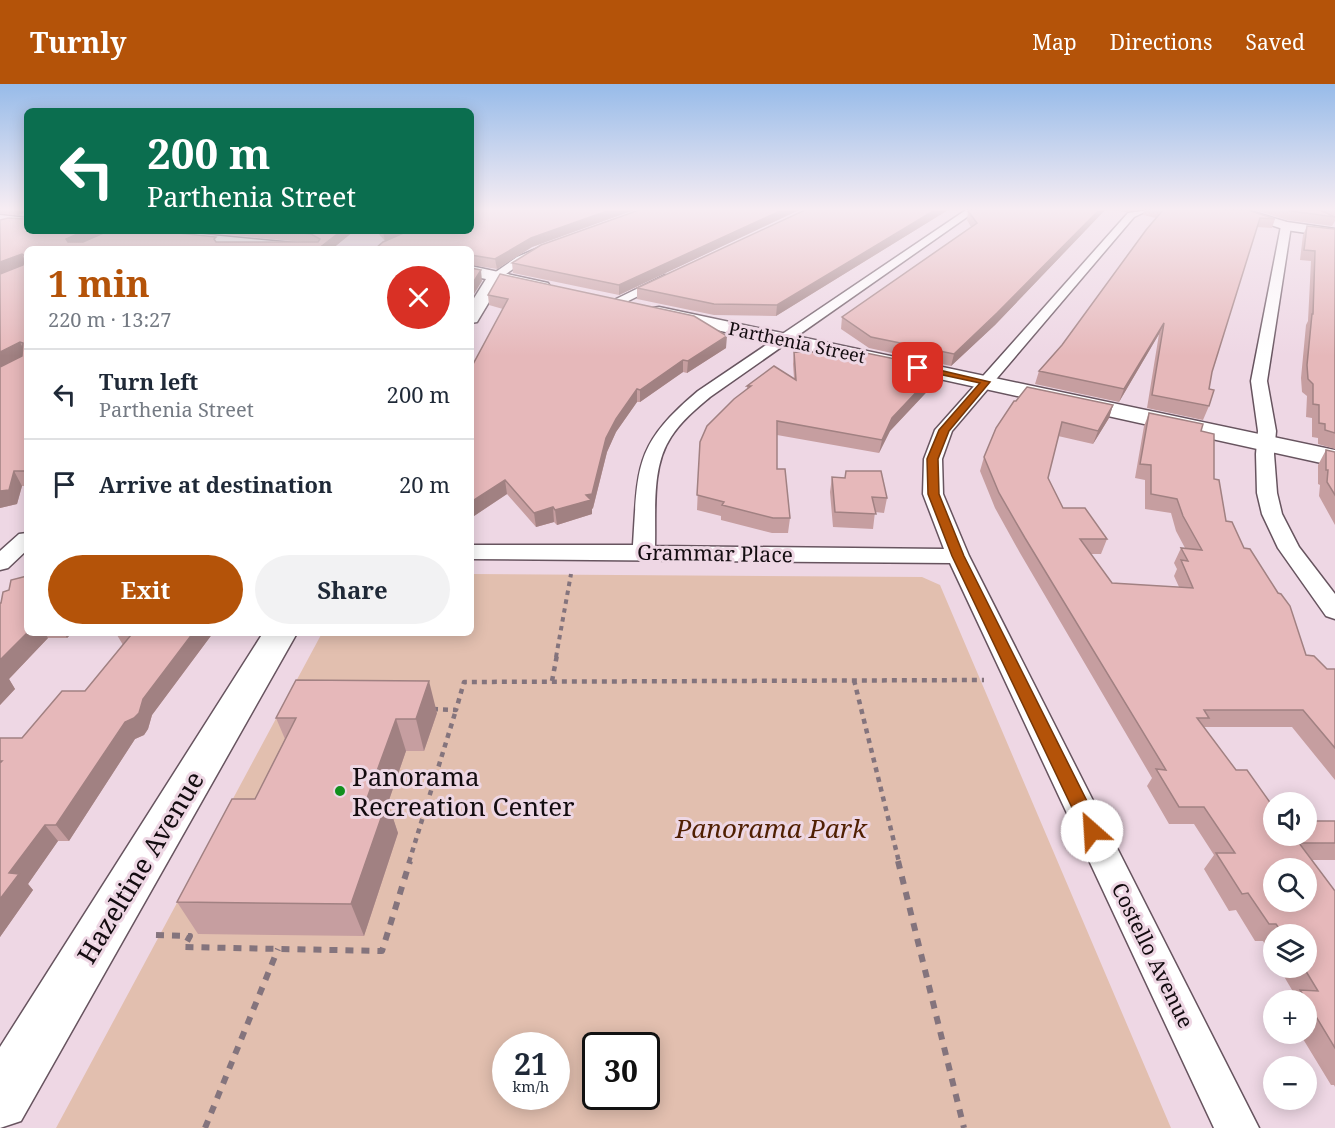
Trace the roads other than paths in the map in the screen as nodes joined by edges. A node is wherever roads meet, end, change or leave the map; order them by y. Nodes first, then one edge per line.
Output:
1 (524, 259) edge
2 (902, 259) edge
3 (1094, 259) edge
4 (1280, 259) edge
5 (474, 272) edge
6 (678, 273) edge
7 (496, 276) junction
8 (561, 290) edge
9 (594, 297) edge
10 (616, 302) junction
11 (474, 313) edge
12 (784, 339) junction
13 (986, 382) junction
14 (1268, 443) junction
15 (1335, 458) edge
16 (474, 552) edge
17 (644, 552) junction
18 (958, 556) junction
19 (1335, 611) edge
20 (278, 636) edge
21 (0, 1100) edge
22 (1237, 1128) edge

1 - 7 street
2 - 12 street
3 - 13 street, Costello Avenue
4 - 14 street
5 - 7 street
6 - 10 street
7 - 8 street
7 - 11 street
9 - 10 street, Parthenia Street
10 - 12 street, Parthenia Street
12 - 13 street, Parthenia Street
12 - 17 street
13 - 14 street, Parthenia Street
13 - 18 street, Costello Avenue
14 - 15 street, Parthenia Street
14 - 19 street
16 - 17 street, Grammar Place
17 - 18 street, Grammar Place
18 - 22 street, Costello Avenue
20 - 21 street, Hazeltine Avenue

